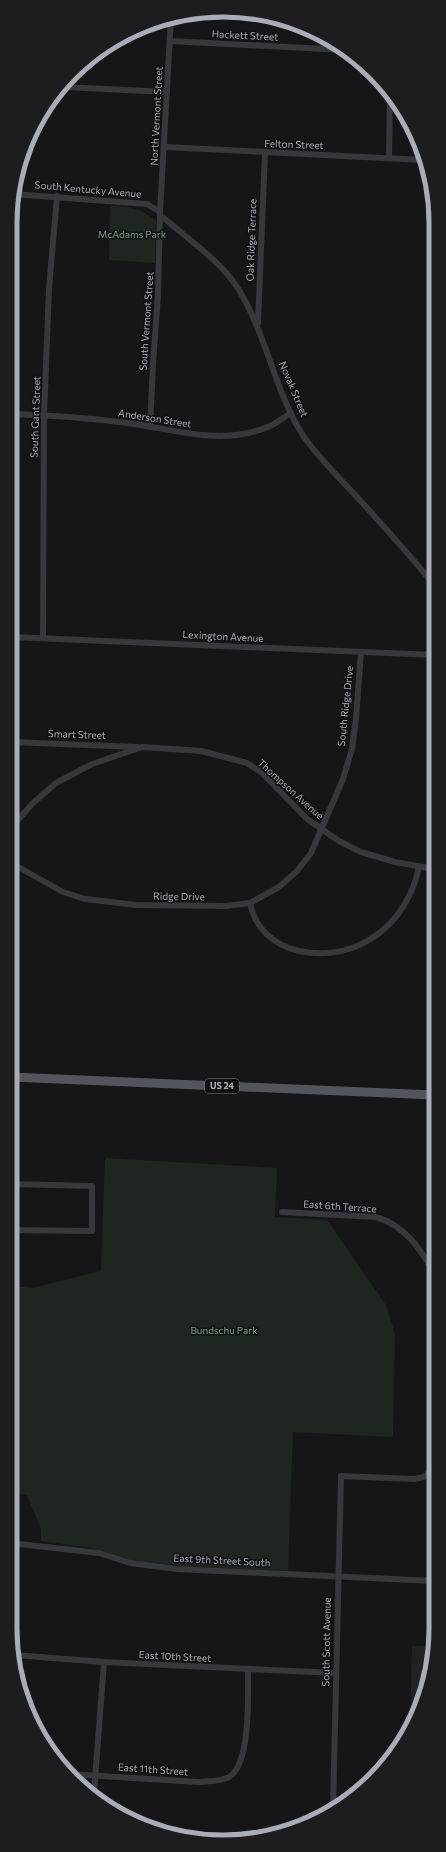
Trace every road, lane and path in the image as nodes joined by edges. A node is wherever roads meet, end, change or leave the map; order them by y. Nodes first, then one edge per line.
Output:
1 (171, 24) edge
2 (170, 41) junction
3 (333, 50) edge
4 (68, 87) edge
5 (167, 92) junction
6 (390, 103) edge
7 (164, 147) junction
8 (265, 153) junction
9 (389, 158) junction
10 (419, 160) edge
11 (19, 194) edge
12 (57, 196) junction
13 (160, 214) junction
14 (258, 327) junction
15 (291, 413) junction
16 (17, 414) edge
17 (44, 415) junction
18 (150, 427) junction
19 (429, 579) edge
20 (17, 637) edge
21 (43, 638) junction
22 (361, 652) junction
23 (429, 655) edge
24 (17, 742) edge
25 (142, 747) junction
26 (17, 821) edge
27 (322, 830) junction
28 (17, 866) edge
29 (419, 867) junction
30 (429, 868) edge
31 (250, 903) junction
32 (17, 1077) edge
33 (429, 1095) edge
34 (17, 1184) edge
35 (282, 1212) dead end
36 (17, 1230) edge
37 (429, 1264) edge
38 (429, 1473) edge
39 (17, 1544) edge
40 (337, 1576) junction
41 (429, 1581) edge
42 (19, 1655) edge
43 (104, 1662) junction
44 (248, 1670) junction
45 (335, 1673) junction
46 (76, 1774) edge
47 (95, 1775) junction
48 (94, 1789) edge
49 (333, 1802) edge

1 - 2 street, North Vermont Street
2 - 3 street, Hackett Street
2 - 5 street, North Vermont Street
4 - 5 street
5 - 7 street, North Vermont Street
6 - 9 street
7 - 8 street, Felton Street
7 - 13 street, North Vermont Street
8 - 9 street, Felton Street
8 - 14 street, Oak Ridge Terrace
9 - 10 street, Felton Street
11 - 12 street, South Kentucky Avenue
12 - 13 street, South Kentucky Avenue
12 - 17 street, South Gant Street
13 - 14 street, Novak Street
13 - 18 street, South Vermont Street
14 - 15 street, Novak Street
15 - 18 street, Anderson Street
15 - 19 street, Novak Street
16 - 17 street, Anderson Street
17 - 18 street, Anderson Street
17 - 21 street, South Gant Street
20 - 21 street, Lexington Avenue
21 - 22 street, Lexington Avenue
22 - 23 street, Lexington Avenue
22 - 27 street, South Ridge Drive
24 - 25 street, Smart Street
25 - 26 street, Thompson Avenue
25 - 27 street, Thompson Avenue
27 - 29 street, Thompson Avenue
27 - 31 street, Ridge Drive
28 - 31 street, Ridge Drive
29 - 30 street, Thompson Avenue
29 - 31 street
32 - 33 main road, US 24
34 - 36 street
35 - 37 street, East 6th Terrace
38 - 40 street, South Scott Avenue
39 - 40 street, East 9th Street South
40 - 41 street, East 9th Street South
40 - 45 street, South Scott Avenue
42 - 43 street, East 10th Street
43 - 44 street, East 10th Street
43 - 47 street
44 - 45 street, East 10th Street
44 - 47 street, East 11th Street
45 - 49 street, South Scott Avenue
46 - 47 street, East 11th Street
47 - 48 street

